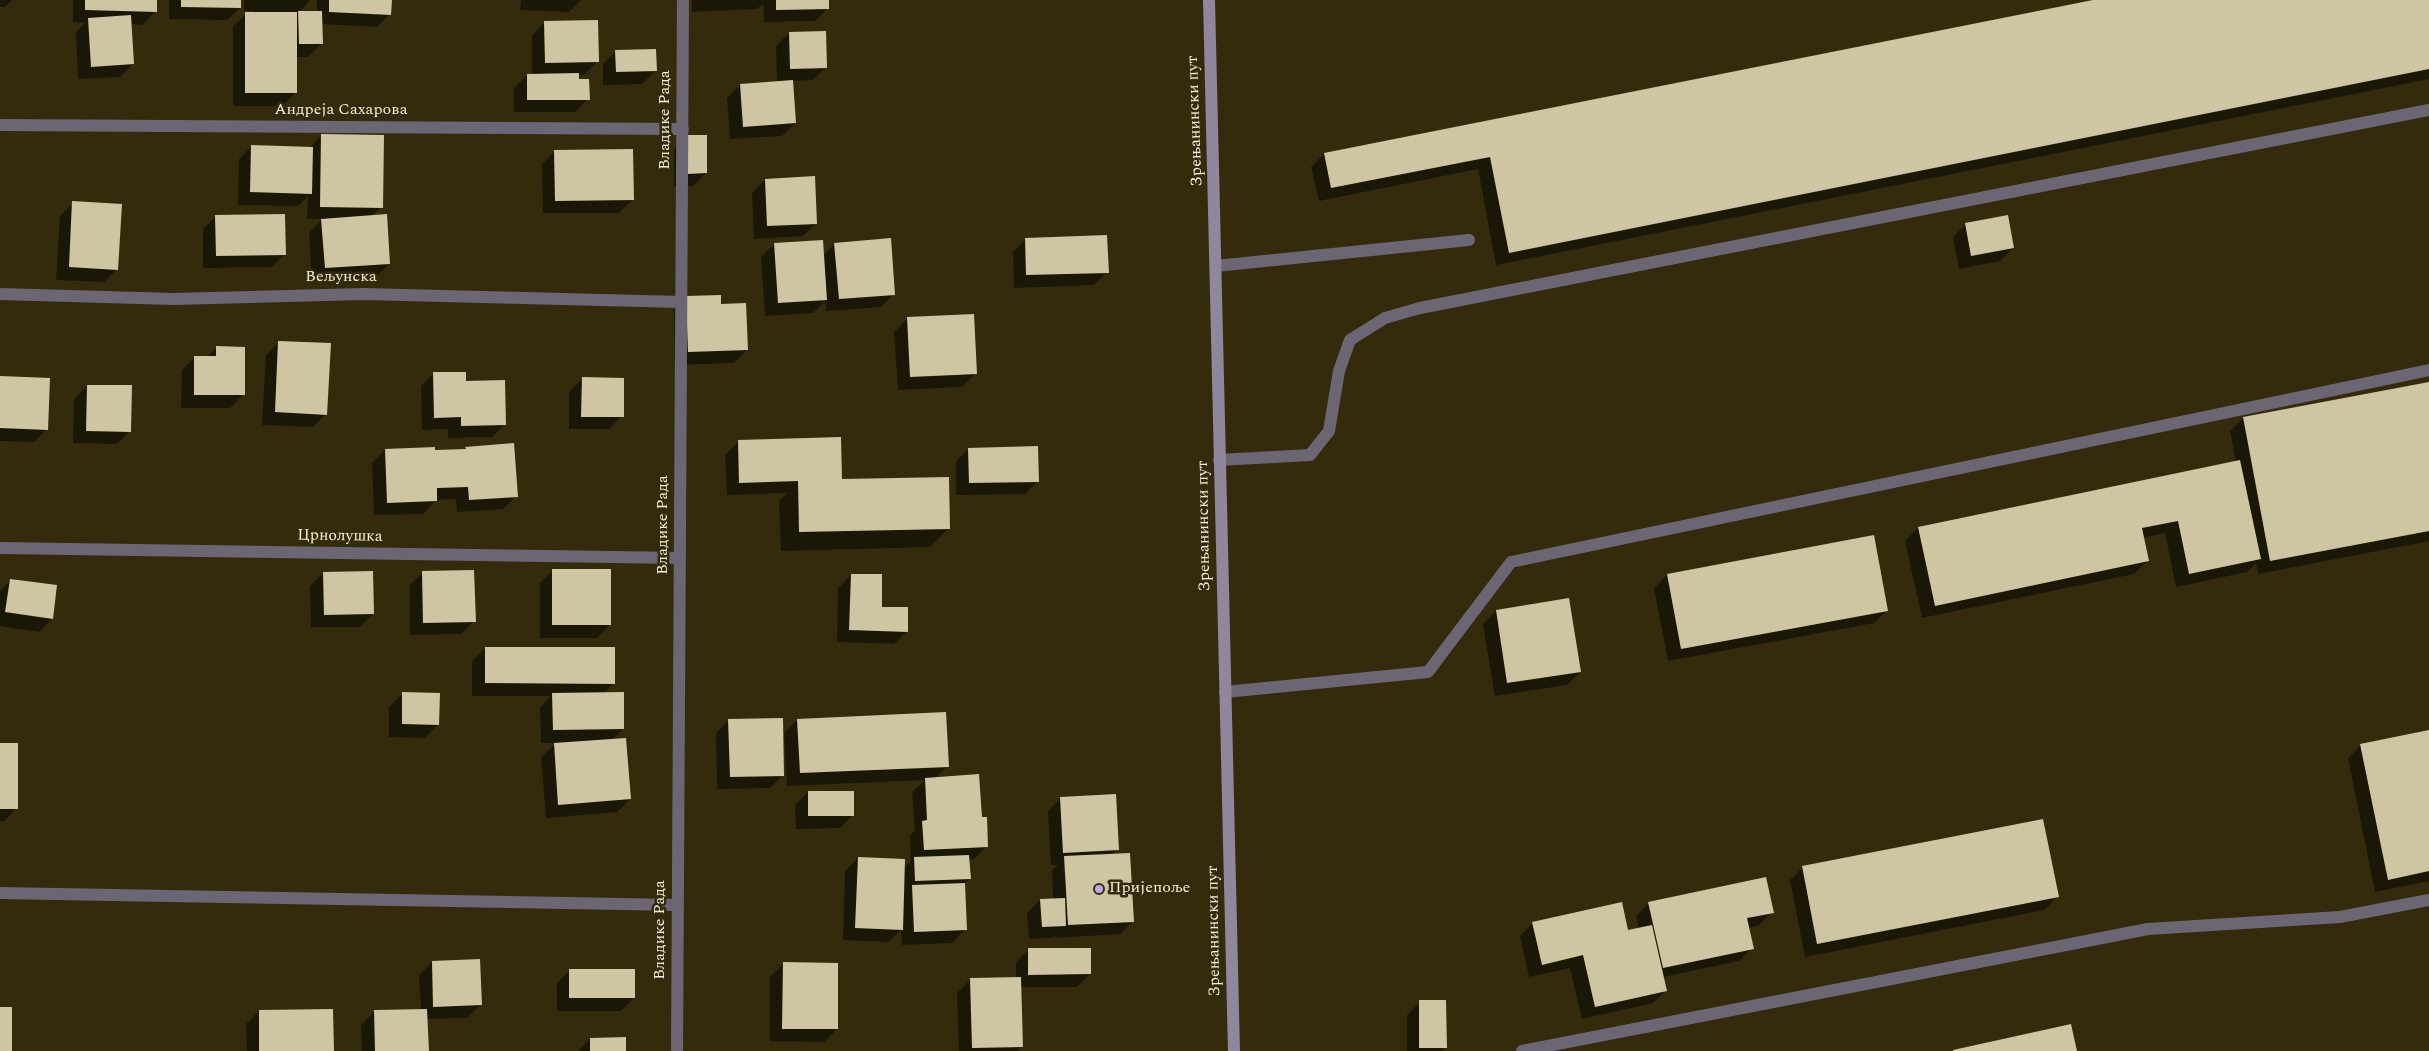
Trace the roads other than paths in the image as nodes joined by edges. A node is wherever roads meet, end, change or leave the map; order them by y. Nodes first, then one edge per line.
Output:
1 (683, 0) edge
2 (1209, 0) edge
3 (2429, 110) edge
4 (0, 125) edge
5 (682, 129) junction
6 (1469, 240) dead end
7 (1216, 266) junction
8 (0, 294) edge
9 (682, 302) junction
10 (2429, 370) edge
11 (1219, 460) junction
12 (0, 548) edge
13 (680, 558) junction
14 (1225, 692) junction
15 (0, 893) edge
16 (2429, 900) edge
17 (678, 906) junction
18 (677, 1051) edge
19 (1234, 1051) edge
20 (1522, 1051) edge

1 - 5 street, Владике Рада
2 - 7 main road, Зрењанински пут
3 - 11 street
4 - 5 street, Андреја Сахарова
5 - 9 street, Владике Рада
6 - 7 street
7 - 11 main road, Зрењанински пут
8 - 9 street, Вељунска
9 - 13 street, Владике Рада
10 - 14 street
11 - 14 main road, Зрењанински пут
12 - 13 street, Црнолушка
13 - 17 street, Владике Рада
14 - 19 main road, Зрењанински пут
15 - 17 street
16 - 20 street
17 - 18 street, Владике Рада

